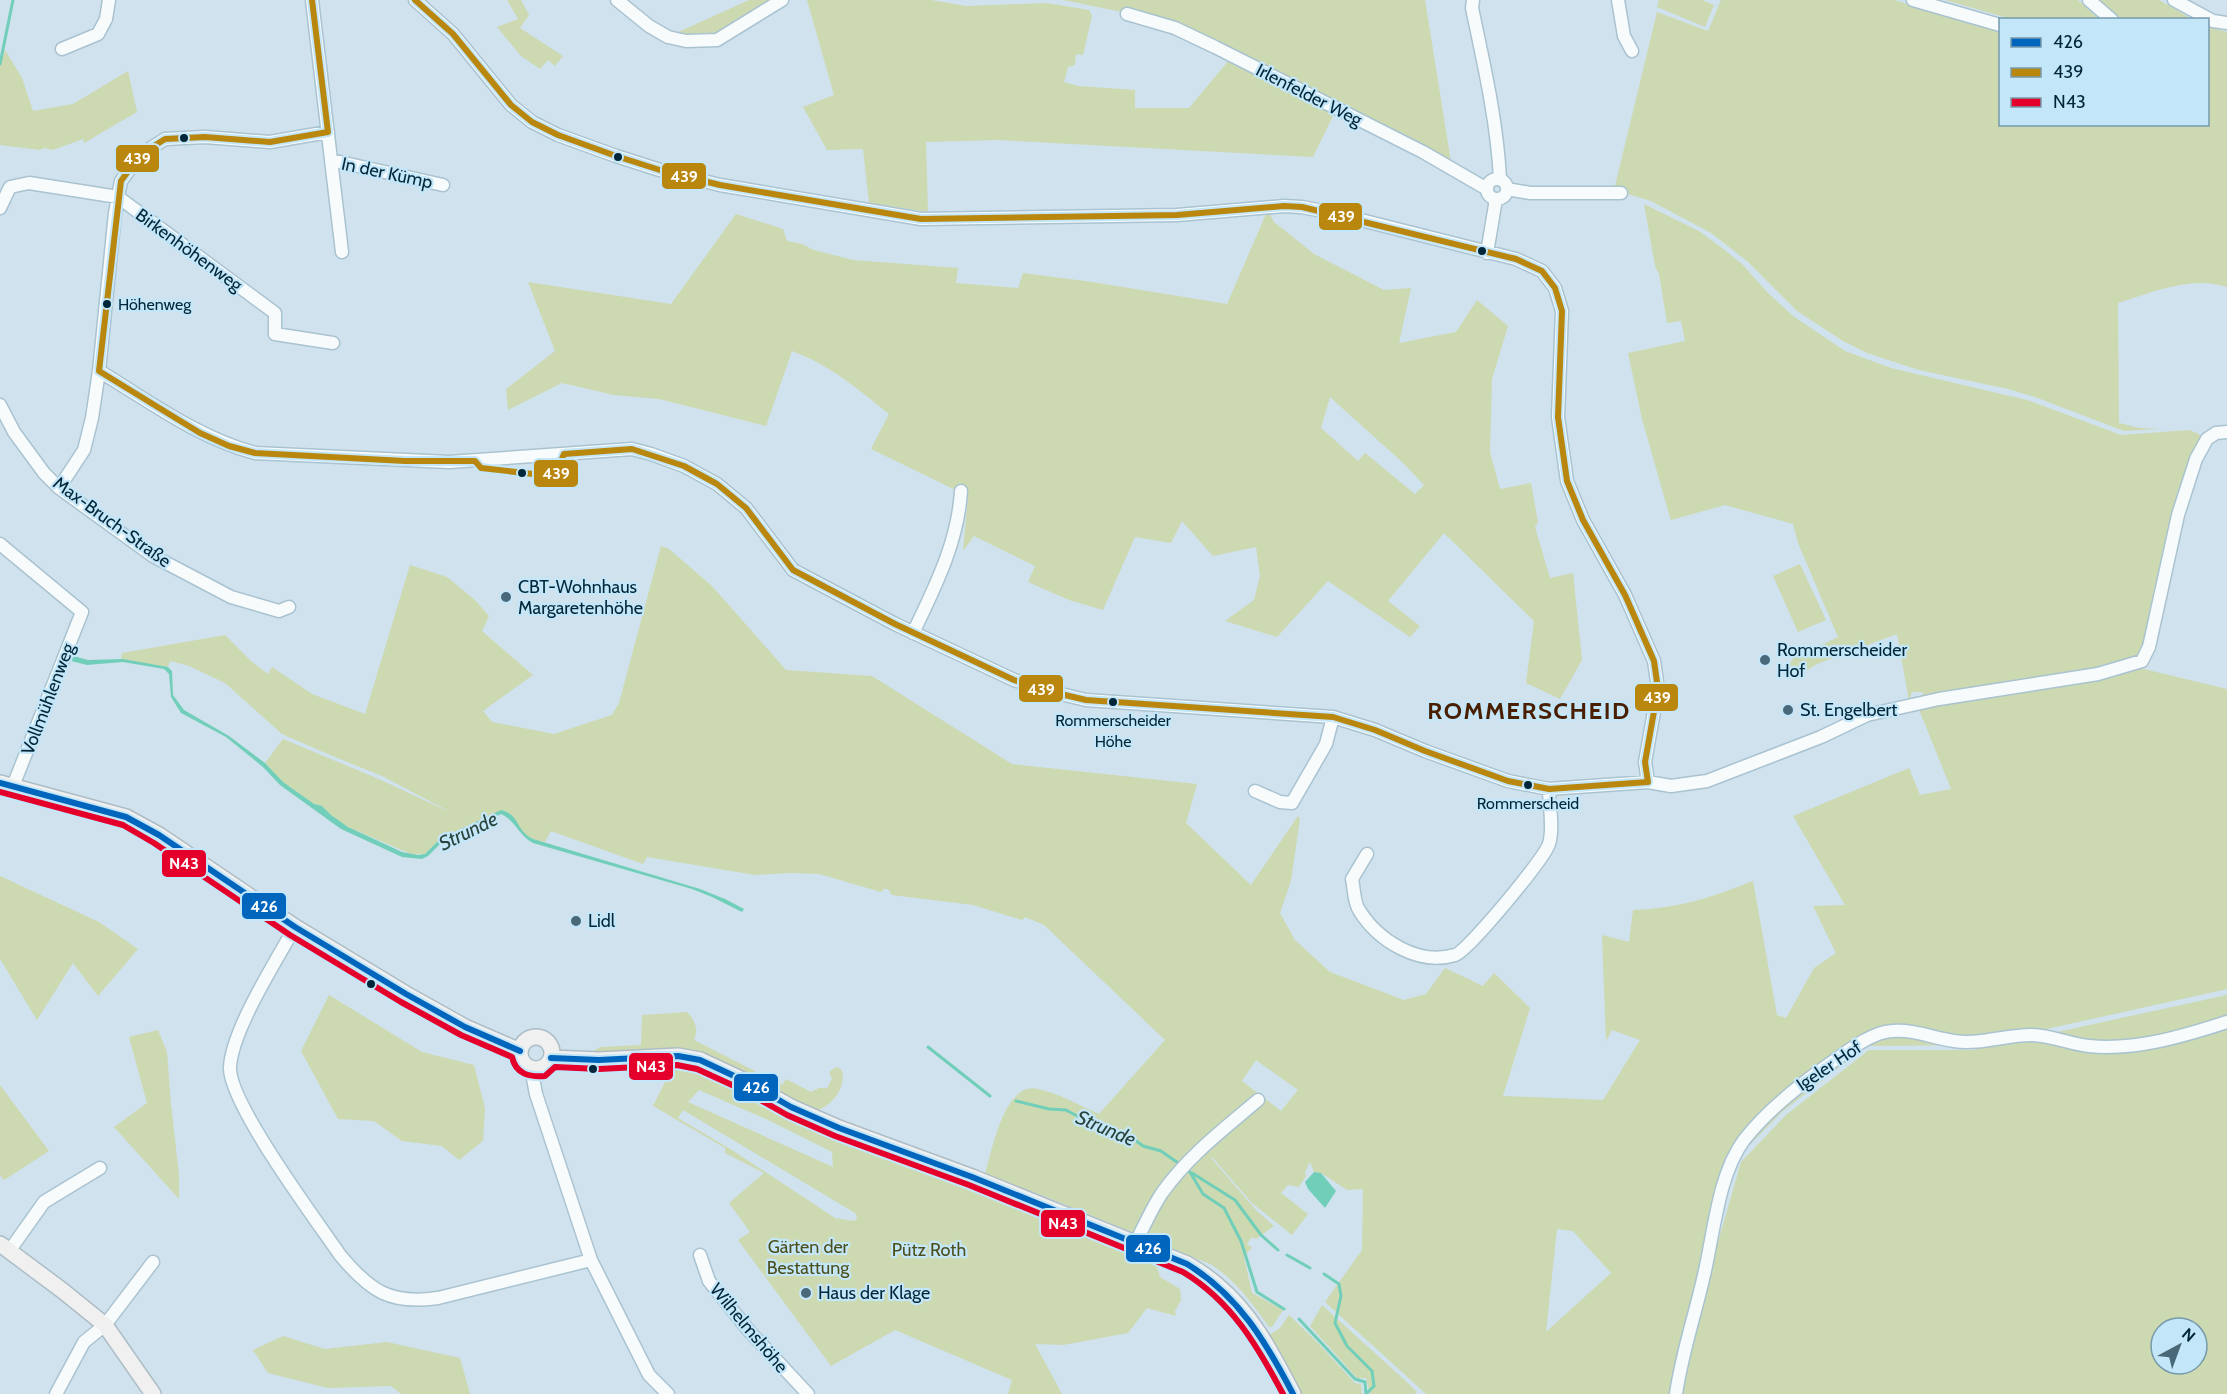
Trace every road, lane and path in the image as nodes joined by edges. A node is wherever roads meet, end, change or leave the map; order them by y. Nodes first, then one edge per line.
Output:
1 (109, 0) edge
2 (312, 0) edge
3 (415, 0) edge
4 (617, 0) edge
5 (783, 0) edge
6 (1473, 0) edge
7 (1618, 0) edge
8 (1913, 0) edge
9 (2089, 0) edge
10 (2174, 0) edge
11 (1127, 14) dead end
12 (2110, 18) edge
13 (2207, 18) edge
14 (2209, 19) edge
15 (2227, 23) edge
16 (1999, 24) edge
17 (62, 49) dead end
18 (1632, 51) dead end
19 (328, 132) junction
20 (331, 160) junction
21 (1503, 184) junction
22 (443, 185) dead end
23 (1486, 189) junction
24 (1621, 193) dead end
25 (118, 197) junction
26 (1496, 199) junction
27 (0, 208) edge
28 (342, 252) dead end
29 (1486, 253) junction
30 (333, 343) dead end
31 (99, 371) junction
32 (0, 405) edge
33 (2227, 432) edge
34 (59, 488) junction
35 (961, 491) dead end
36 (0, 544) edge
37 (289, 607) dead end
38 (913, 633) junction
39 (1333, 717) junction
40 (1648, 782) junction
41 (7, 784) edge
42 (1549, 789) junction
43 (1255, 791) dead end
44 (1367, 854) dead end
45 (295, 927) junction
46 (2227, 1022) edge
47 (520, 1051) junction
48 (551, 1058) junction
49 (531, 1068) junction
50 (1258, 1100) dead end
51 (100, 1168) dead end
52 (1136, 1242) junction
53 (5, 1247) edge
54 (700, 1255) dead end
55 (591, 1260) junction
56 (153, 1262) dead end
57 (105, 1326) junction
58 (56, 1394) edge
59 (153, 1394) edge
60 (668, 1394) edge
61 (808, 1394) edge
62 (1293, 1394) edge
63 (1676, 1394) edge

1 - 17 street
2 - 19 street
3 - 29 street
4 - 5 street
6 - 21 street
7 - 18 street
8 - 16 street
9 - 12 street
10 - 13 street
11 - 23 street, Irlenfelder Weg
14 - 15 street
19 - 20 street
19 - 25 street
20 - 22 street, In der Kümp
20 - 28 street
21 - 23 street
21 - 24 street
21 - 26 street
23 - 26 street, Irlenfelder Weg
25 - 27 street, Birkenhöhenweg
25 - 30 street, Birkenhöhenweg
25 - 31 street
26 - 29 street
29 - 40 street
31 - 34 street
31 - 38 street
32 - 34 street, Max-Bruch-Straße
33 - 40 street
34 - 37 street, Max-Bruch-Straße
35 - 38 street
36 - 41 street, Vollmühlenweg
38 - 39 street
39 - 42 street
39 - 43 street
40 - 42 street
41 - 45 main road
42 - 44 street
45 - 47 main road
45 - 55 street
46 - 63 street, Igeler Hof
47 - 48 main road
47 - 49 main road
48 - 49 main road
48 - 52 main road
49 - 55 street
50 - 52 street
51 - 53 street
52 - 62 main road
53 - 57 main road
54 - 61 street, Wilhelmshöhe
55 - 60 street
56 - 57 street
57 - 58 street
57 - 59 main road

